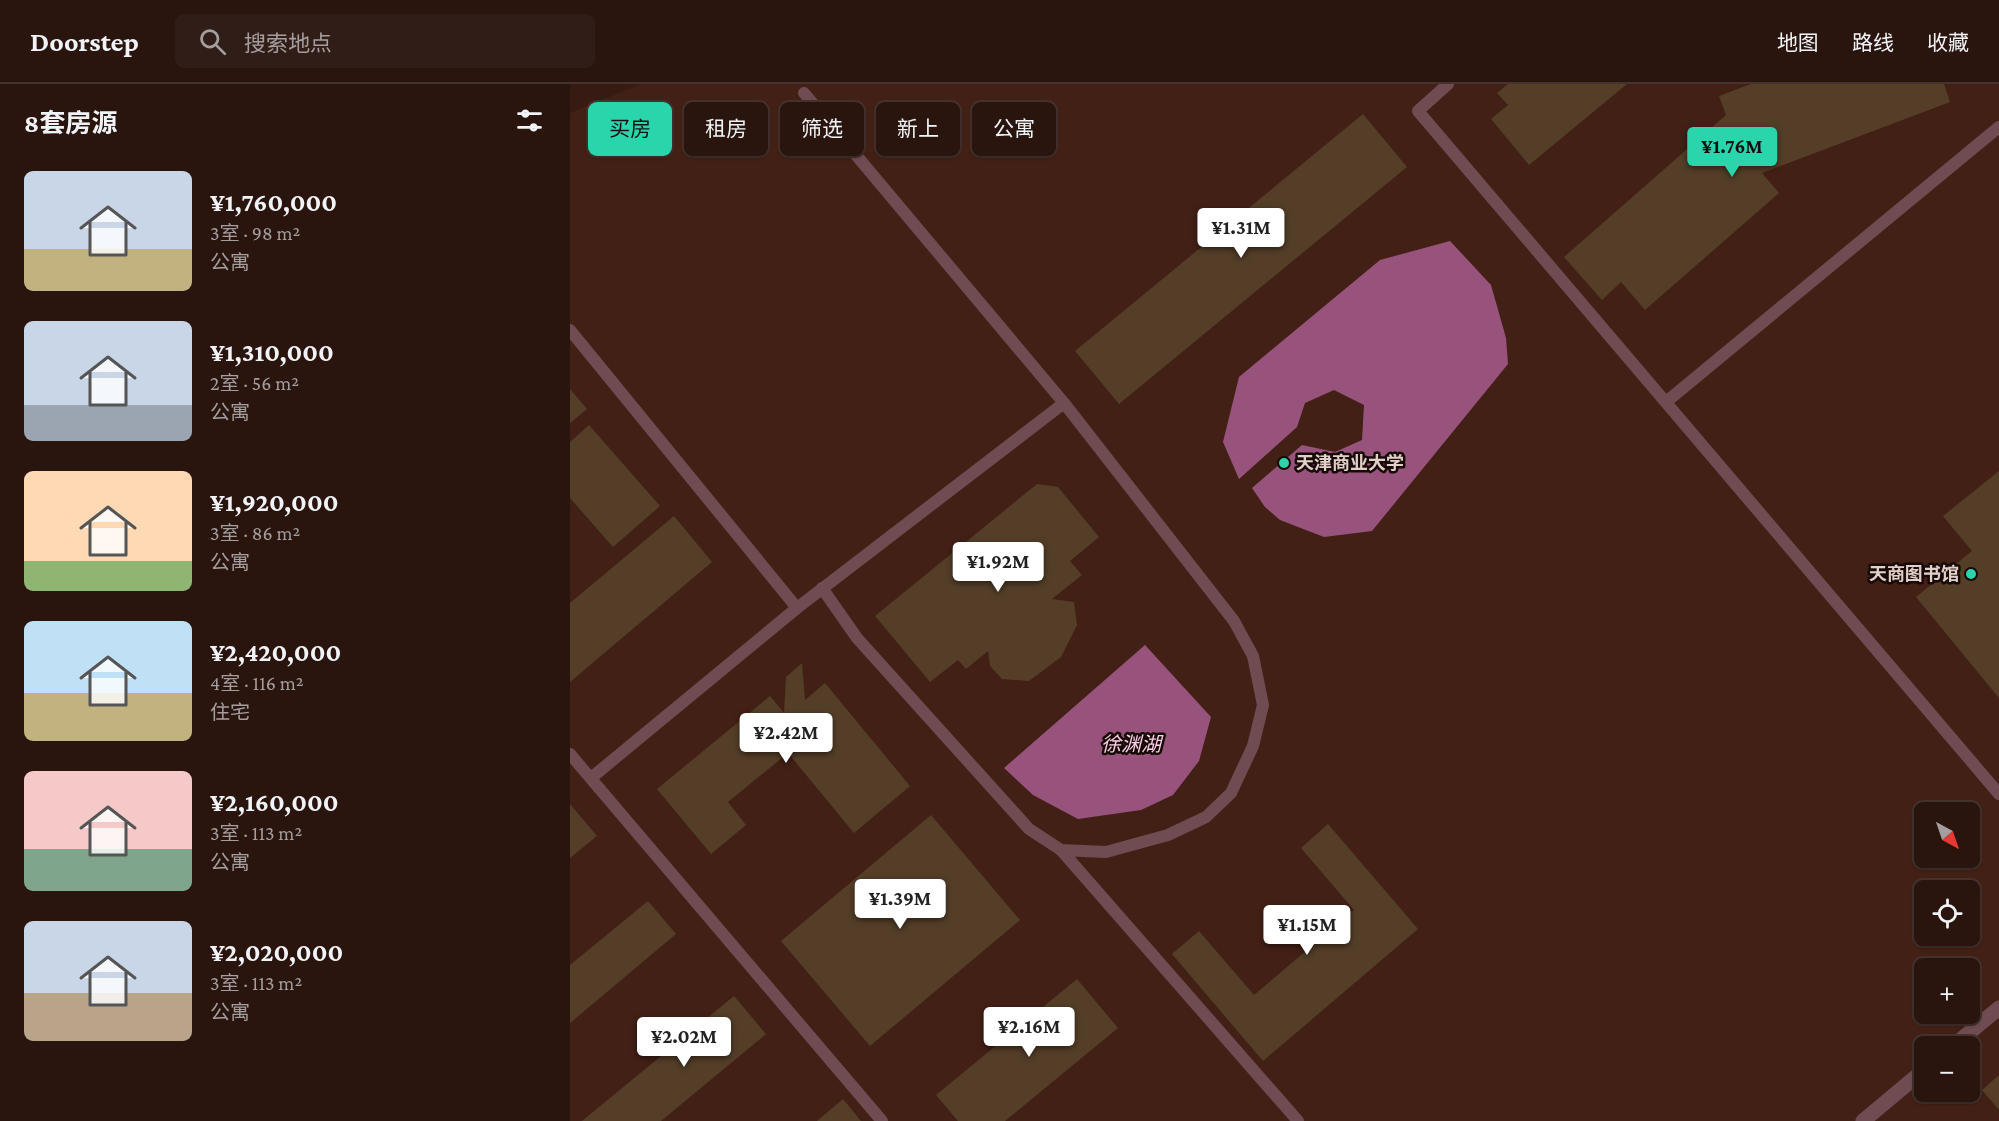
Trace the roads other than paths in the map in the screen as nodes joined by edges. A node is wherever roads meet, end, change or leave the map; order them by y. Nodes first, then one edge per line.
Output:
1 (1448, 84) edge
2 (804, 93) dead end
3 (1999, 127) edge
4 (570, 330) edge
5 (1666, 402) junction
6 (1064, 403) junction
7 (822, 588) junction
8 (797, 608) junction
9 (570, 754) edge
10 (591, 778) junction
11 (1999, 794) edge
12 (1061, 850) junction
13 (1999, 1008) edge
14 (1965, 1036) edge
15 (1914, 1078) edge
16 (882, 1121) edge
17 (1299, 1121) edge
18 (1863, 1121) edge

1 - 5 lane
2 - 6 lane
3 - 5 lane
4 - 8 lane
5 - 11 lane
6 - 7 lane
6 - 12 lane
7 - 8 lane
7 - 12 lane
8 - 10 lane
9 - 10 lane
10 - 16 lane
12 - 17 lane
13 - 14 street
15 - 18 street

